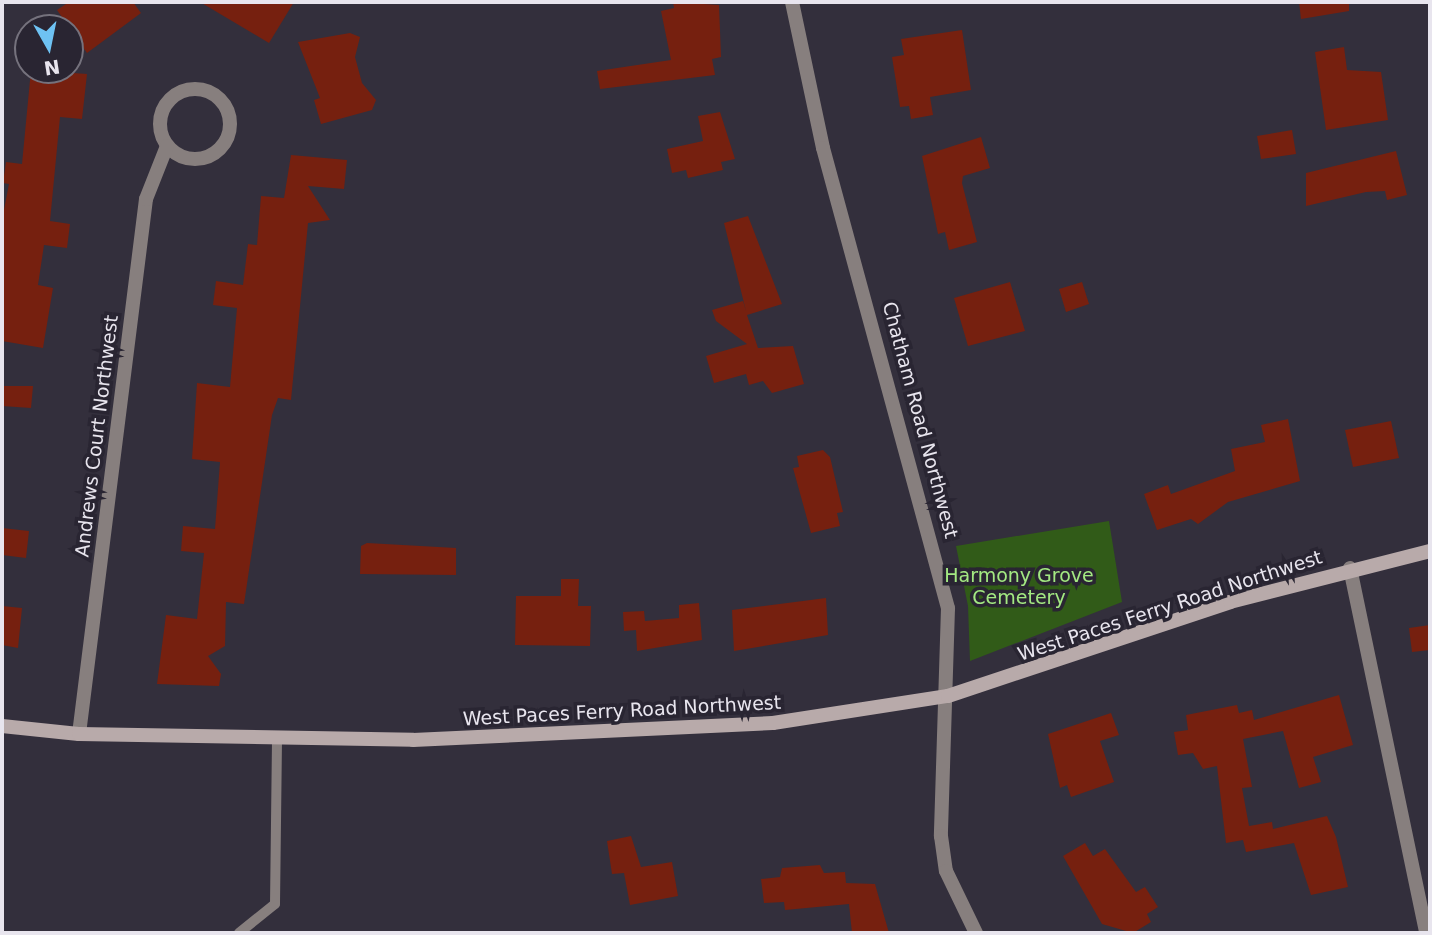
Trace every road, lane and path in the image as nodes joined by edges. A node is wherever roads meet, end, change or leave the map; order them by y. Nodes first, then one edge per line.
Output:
1 (792, 2) edge
2 (167, 146) junction
3 (1430, 551) edge
4 (1350, 568) junction
5 (948, 696) junction
6 (2, 726) edge
7 (79, 734) junction
8 (277, 740) junction
9 (239, 933) edge
10 (976, 933) edge
11 (1426, 933) edge

1 - 5 street, Chatham Road Northwest
2 - 2 street, Andrews Court Northwest
2 - 7 street, Andrews Court Northwest
3 - 4 main road, West Paces Ferry Road Northwest
4 - 5 main road, West Paces Ferry Road Northwest
4 - 11 street
5 - 8 main road, West Paces Ferry Road Northwest
5 - 10 street, Chatham Road Northwest
6 - 7 main road, West Paces Ferry Road Northwest
7 - 8 main road, West Paces Ferry Road Northwest
8 - 9 lane

